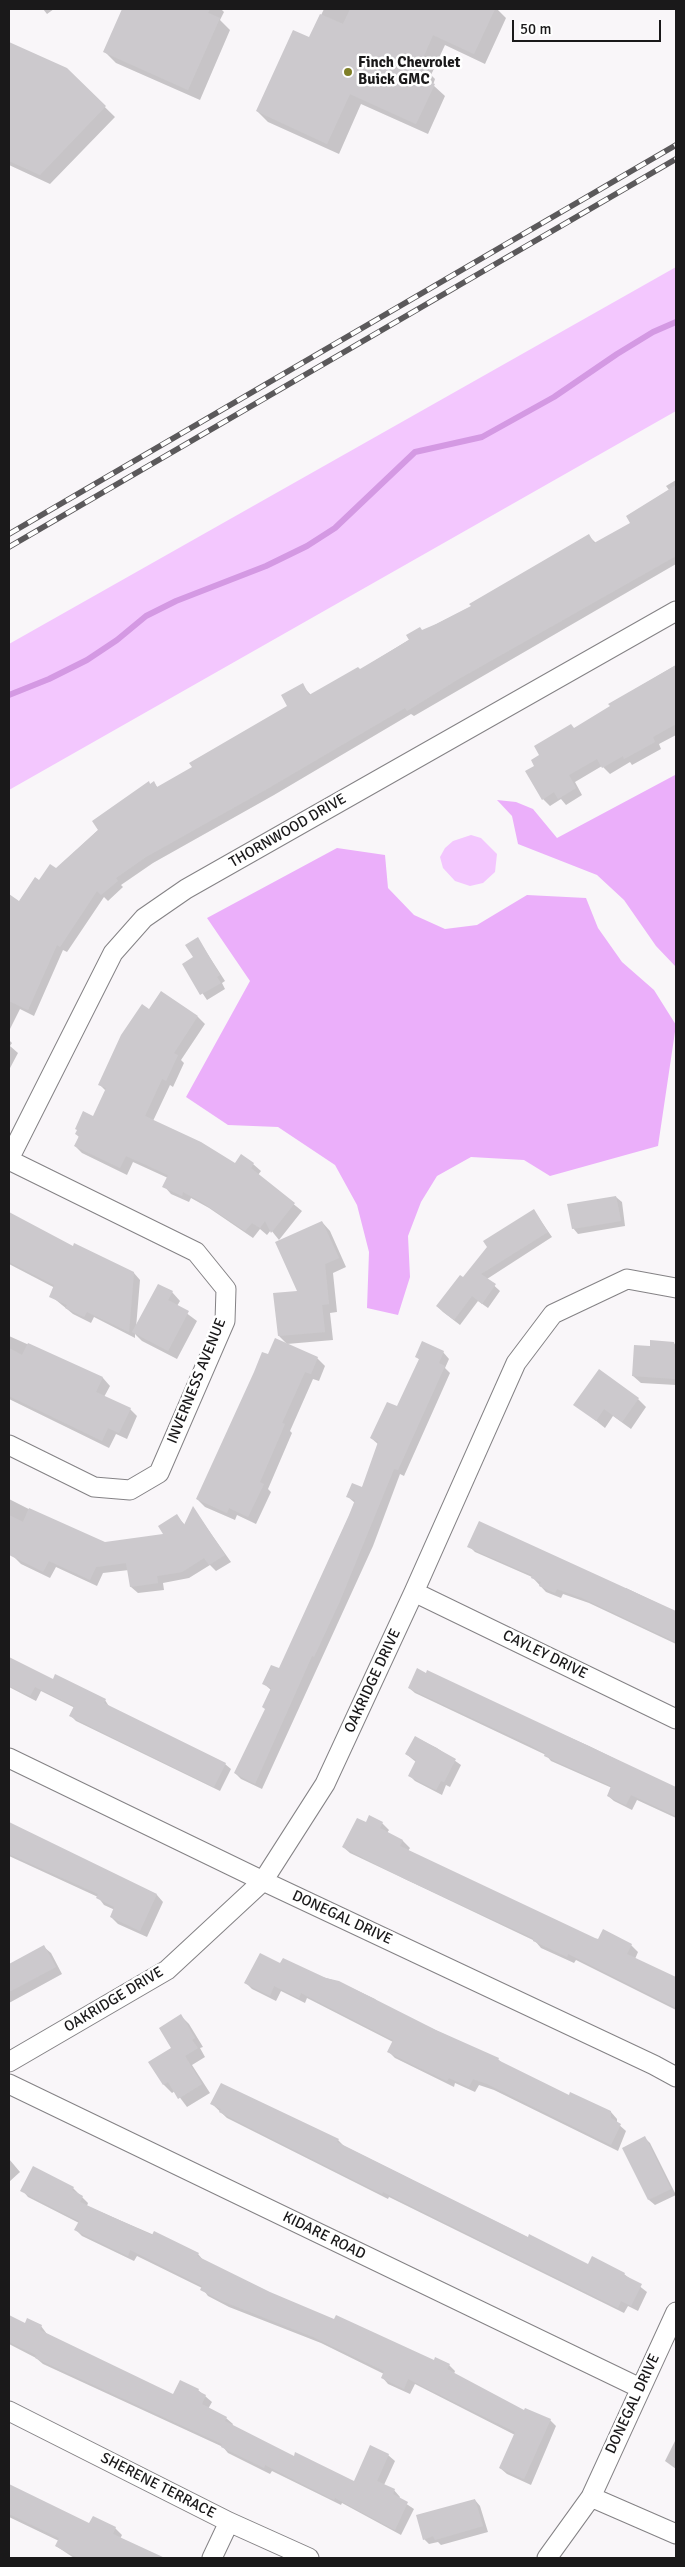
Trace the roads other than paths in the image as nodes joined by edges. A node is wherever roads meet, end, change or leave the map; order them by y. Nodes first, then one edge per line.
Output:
1 (676, 611) edge
2 (9, 1159) edge
3 (676, 1288) edge
4 (9, 1445) edge
5 (414, 1592) junction
6 (676, 1719) edge
7 (9, 1758) edge
8 (263, 1881) junction
9 (9, 2062) edge
10 (676, 2078) edge
11 (9, 2084) edge
12 (676, 2312) edge
13 (640, 2388) junction
14 (9, 2411) edge
15 (591, 2497) junction
16 (230, 2522) junction
17 (676, 2534) edge
18 (212, 2558) edge
19 (310, 2558) edge
20 (547, 2558) edge

1 - 2 street, THORNWOOD DRIVE
2 - 4 street, INVERNESS AVENUE
3 - 5 street, OAKRIDGE DRIVE
5 - 6 street, CAYLEY DRIVE
5 - 8 street, OAKRIDGE DRIVE
7 - 8 street, DONEGAL DRIVE
8 - 9 street, OAKRIDGE DRIVE
8 - 10 street, DONEGAL DRIVE
11 - 13 street, KIDARE ROAD
12 - 13 street, DONEGAL DRIVE
13 - 15 street, DONEGAL DRIVE
14 - 16 street, SHERENE TERRACE
15 - 17 street
15 - 20 street
16 - 18 street
16 - 19 street, SHERENE TERRACE

